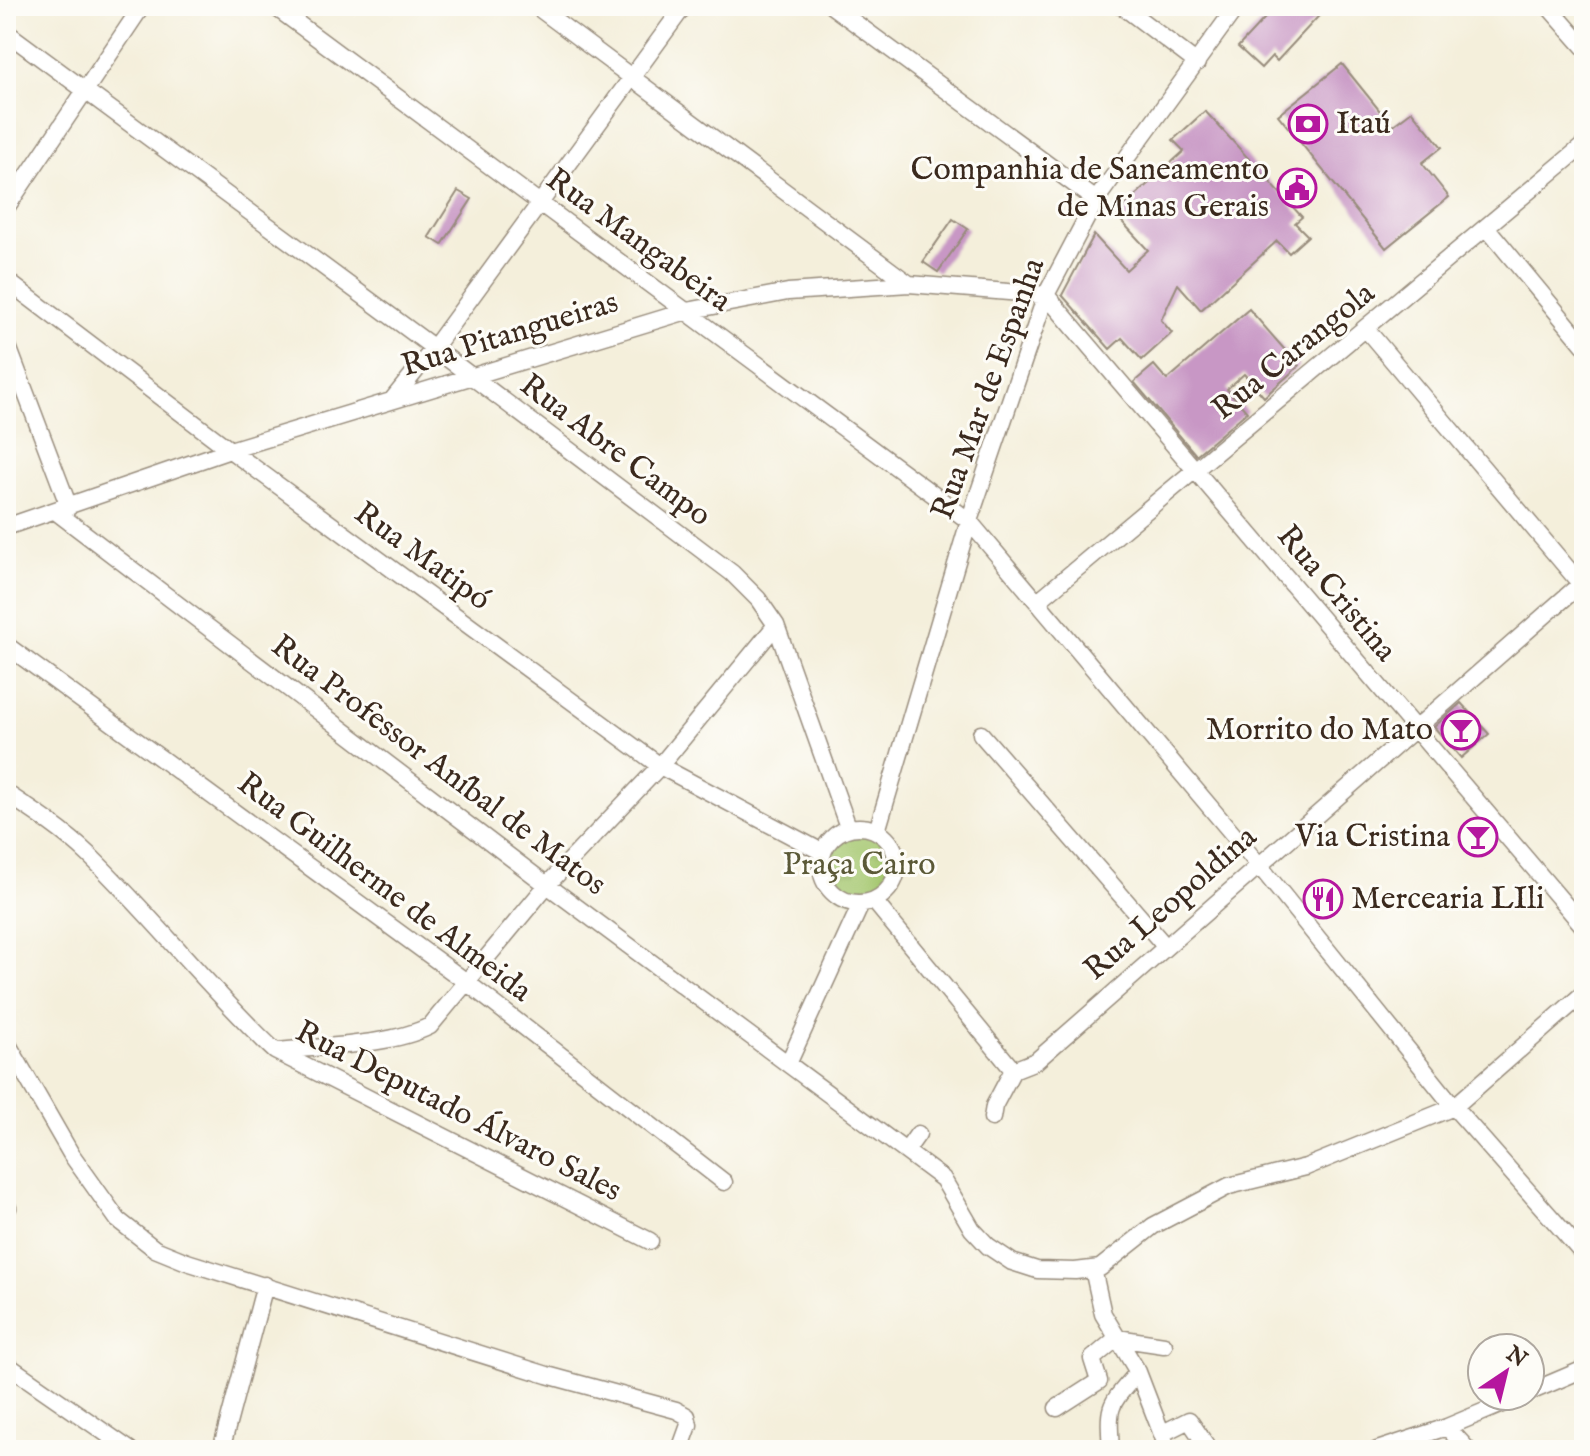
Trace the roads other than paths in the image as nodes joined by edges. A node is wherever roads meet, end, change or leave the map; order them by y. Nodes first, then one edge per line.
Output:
1 (142, 6) edge
2 (274, 6) edge
3 (536, 6) edge
4 (684, 6) edge
5 (832, 6) edge
6 (1122, 6) edge
7 (1237, 6) edge
8 (1548, 6) edge
9 (6, 32) edge
10 (1584, 47) edge
11 (1197, 63) junction
12 (632, 76) junction
13 (85, 89) junction
14 (1584, 145) edge
15 (1096, 200) junction
16 (540, 204) junction
17 (6, 208) edge
18 (1487, 228) junction
19 (6, 280) edge
20 (909, 284) junction
21 (1046, 295) junction
22 (687, 311) junction
23 (1366, 329) junction
24 (6, 341) edge
25 (1584, 345) edge
26 (434, 348) junction
27 (471, 378) junction
28 (393, 399) junction
29 (230, 450) junction
30 (1194, 470) junction
31 (62, 509) junction
32 (969, 521) junction
33 (6, 527) edge
34 (1583, 584) edge
35 (1038, 601) junction
36 (776, 625) junction
37 (6, 645) edge
38 (1414, 729) junction
39 (981, 734) dead end
40 (660, 766) junction
41 (6, 793) edge
42 (848, 827) junction
43 (877, 831) junction
44 (822, 852) junction
45 (1258, 864) junction
46 (547, 885) junction
47 (867, 903) junction
48 (1584, 927) edge
49 (1165, 946) junction
50 (465, 981) junction
51 (1584, 993) edge
52 (6, 1041) edge
53 (275, 1051) junction
54 (788, 1064) junction
55 (1013, 1070) junction
56 (1454, 1107) junction
57 (992, 1118) dead end
58 (918, 1134) dead end
59 (906, 1151) junction
60 (724, 1182) dead end
61 (650, 1241) dead end
62 (1584, 1255) edge
63 (1093, 1269) junction
64 (265, 1285) junction
65 (1117, 1338) junction
66 (1164, 1345) dead end
67 (6, 1364) edge
68 (1584, 1369) edge
69 (1138, 1372) junction
70 (1546, 1385) edge
71 (1057, 1408) dead end
72 (1483, 1412) edge
73 (1447, 1427) junction
74 (1163, 1433) junction
75 (1206, 1445) dead end
76 (130, 1450) edge
77 (221, 1450) edge
78 (680, 1450) edge
79 (1111, 1450) edge
80 (1168, 1450) edge
81 (1377, 1450) edge
82 (1468, 1450) edge

1 - 13 street
2 - 16 street, Rua Mangabeira
3 - 12 street
4 - 12 street
5 - 15 street
6 - 11 street
7 - 11 street, Rua Mar de Espanha
8 - 10 street
9 - 13 street, Rua Abre Campo
11 - 15 street, Rua Mar de Espanha
12 - 16 street
12 - 20 street
13 - 17 street
13 - 26 street, Rua Abre Campo
14 - 18 street, Rua Carangola
15 - 21 street, Rua Mar de Espanha
16 - 22 street, Rua Mangabeira
16 - 26 street
18 - 23 street, Rua Carangola
18 - 25 street
19 - 29 street, Rua Matipó
20 - 21 street, Rua Pitangueiras
20 - 22 street, Rua Pitangueiras
21 - 30 street, Rua Cristina
21 - 32 street, Rua Mar de Espanha
22 - 27 street, Rua Pitangueiras
22 - 32 street, Rua Mangabeira
23 - 30 street, Rua Carangola
23 - 34 street
24 - 31 street
26 - 27 street, Rua Abre Campo
26 - 28 street
27 - 28 street, Rua Pitangueiras
27 - 36 street, Rua Abre Campo
28 - 29 street, Rua Pitangueiras
29 - 31 street, Rua Pitangueiras
29 - 40 street, Rua Matipó
30 - 35 street, Rua Carangola
30 - 38 street, Rua Cristina
31 - 33 street, Rua Pitangueiras
31 - 46 street, Rua Professor Aníbal de Matos
32 - 35 street, Rua Mangabeira
32 - 43 street, Rua Mar de Espanha
34 - 38 street, Rua Leopoldina
35 - 45 street, Rua Mangabeira
36 - 40 street
36 - 42 street, Rua Abre Campo
37 - 50 street, Rua Guilherme de Almeida
38 - 45 street, Rua Leopoldina
38 - 48 street, Rua Cristina
39 - 49 street
40 - 44 street, Rua Matipó
40 - 46 street
41 - 53 street, Rua Deputado Álvaro Sales
42 - 43 street
42 - 44 street
43 - 47 street
44 - 47 street
45 - 49 street, Rua Leopoldina
45 - 56 street, Rua Mangabeira
46 - 50 street
46 - 54 street, Rua Professor Aníbal de Matos
47 - 54 street
47 - 55 street
49 - 55 street, Rua Leopoldina
50 - 53 street
50 - 60 street, Rua Guilherme de Almeida
51 - 56 street
52 - 64 street
53 - 61 street, Rua Deputado Álvaro Sales
54 - 59 street, Rua Professor Aníbal de Matos
55 - 57 street
56 - 62 street, Rua Mangabeira
56 - 63 street
58 - 59 street
59 - 63 street, Rua Professor Aníbal de Matos
63 - 65 street
64 - 77 street
64 - 78 street
65 - 66 street
65 - 69 street
65 - 71 street
67 - 76 street
68 - 70 street
69 - 74 street
69 - 79 street
72 - 73 street
73 - 81 street
73 - 82 street
74 - 75 street
74 - 80 street

